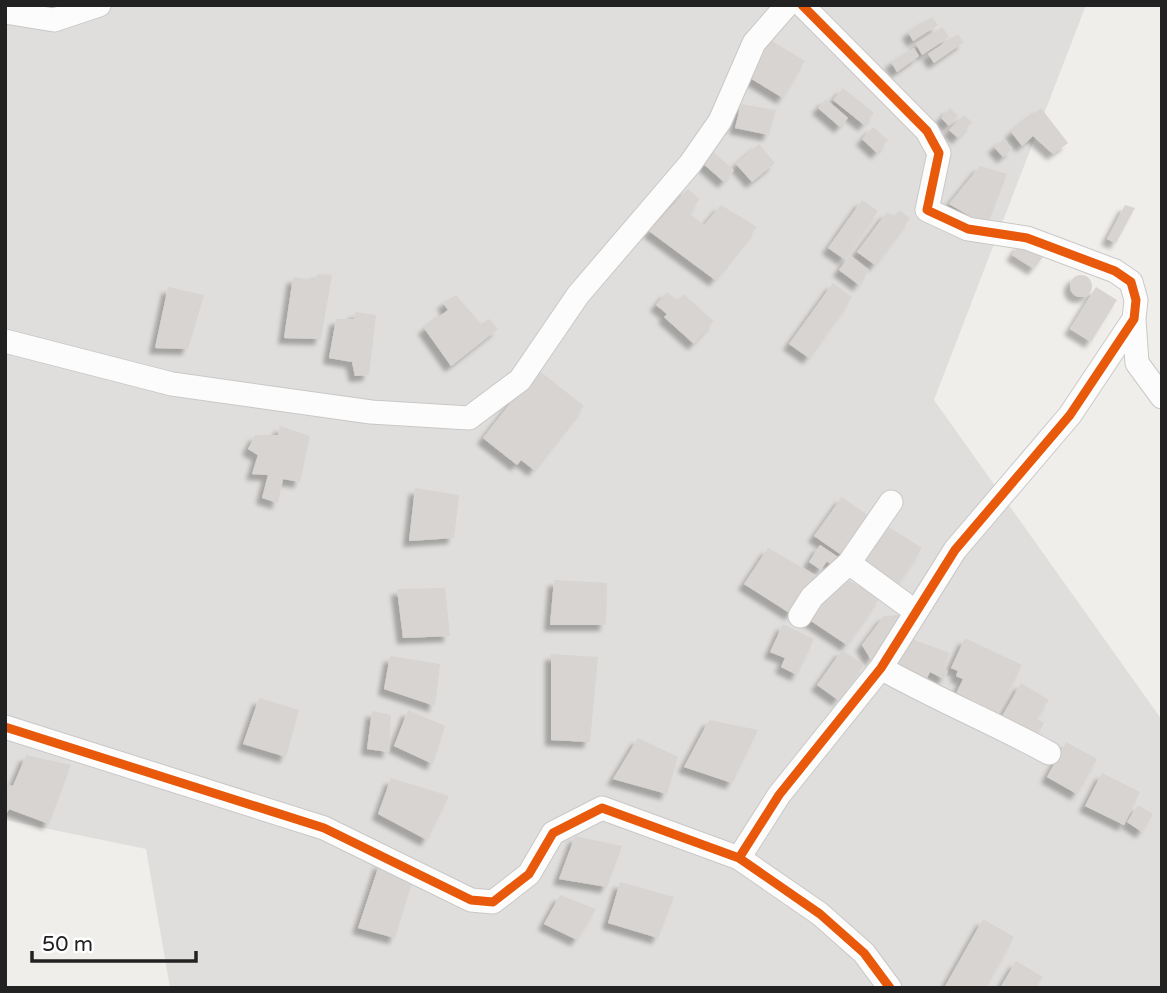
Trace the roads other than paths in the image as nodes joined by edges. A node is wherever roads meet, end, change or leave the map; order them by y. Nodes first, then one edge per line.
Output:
1 (99, 5) edge
2 (787, 5) edge
3 (802, 5) edge
4 (5, 12) edge
5 (1134, 320) junction
6 (5, 341) edge
7 (1162, 397) edge
8 (891, 502) dead end
9 (849, 563) junction
10 (916, 612) junction
11 (800, 616) dead end
12 (881, 668) junction
13 (5, 727) edge
14 (1049, 752) dead end
15 (739, 859) junction
16 (890, 988) edge

1 - 4 street
2 - 6 street
3 - 5 street
5 - 7 street
5 - 10 street
8 - 9 street
9 - 10 street
9 - 11 street
10 - 12 street
12 - 14 street
12 - 15 street
13 - 15 street
15 - 16 street

